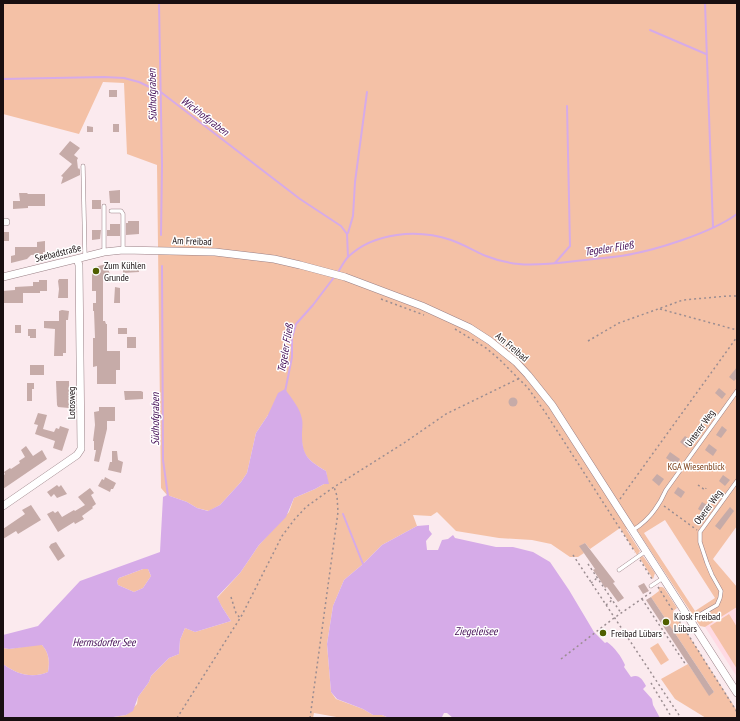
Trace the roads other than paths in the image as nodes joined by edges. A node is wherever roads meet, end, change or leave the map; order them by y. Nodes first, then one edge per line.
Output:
1 (83, 166) dead end
2 (104, 206) dead end
3 (111, 210) dead end
4 (120, 250) junction
5 (104, 252) junction
6 (85, 257) junction
7 (78, 259) junction
8 (3, 277) edge
9 (737, 391) edge
10 (737, 481) edge
11 (3, 506) edge
12 (632, 531) junction
13 (646, 551) junction
14 (619, 570) dead end
15 (663, 578) junction
16 (651, 586) dead end
17 (691, 620) junction
18 (737, 693) edge

1 - 6 lane
2 - 5 lane
3 - 4 lane
4 - 5 street, Seebadstraße
4 - 12 street, Am Freibad
5 - 6 street, Seebadstraße
6 - 7 street, Seebadstraße
7 - 8 street, Seebadstraße
7 - 11 street, Lotosweg
9 - 12 lane, Unterer Weg
10 - 17 lane, Oberer Weg
12 - 13 street, Am Freibad
13 - 14 lane
13 - 15 street, Am Freibad
15 - 16 lane
15 - 17 street, Am Freibad
17 - 18 street, Am Freibad

